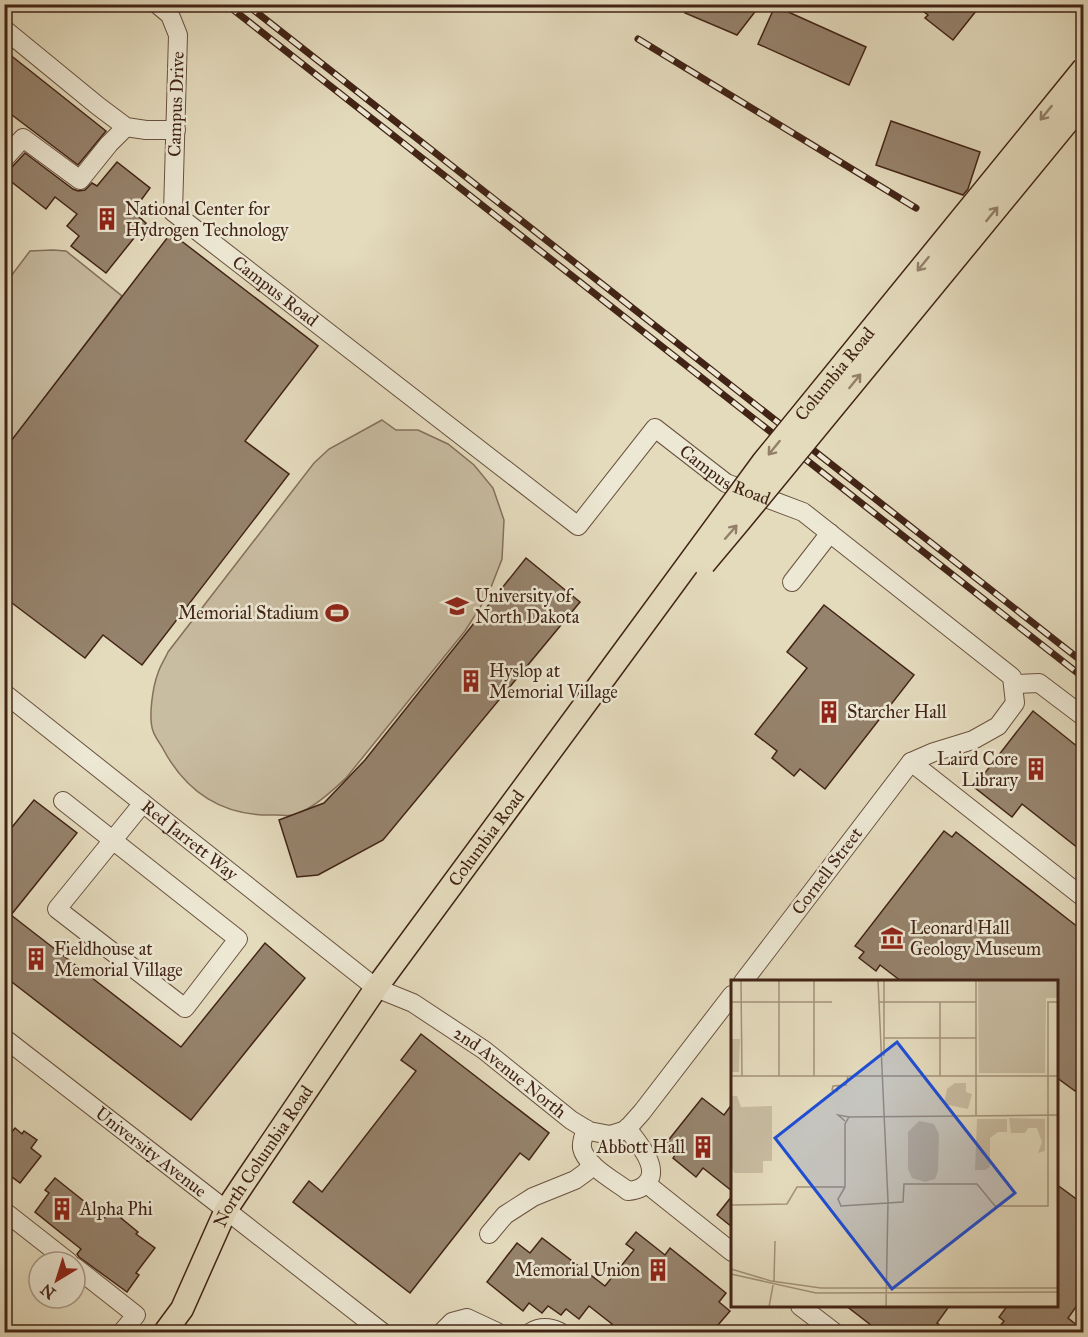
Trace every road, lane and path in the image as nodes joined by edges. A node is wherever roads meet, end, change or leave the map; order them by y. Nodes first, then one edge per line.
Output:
1 (157, 4) edge
2 (6, 33) edge
3 (1083, 68) edge
4 (1083, 102) edge
5 (126, 127) junction
6 (176, 130) junction
7 (4, 159) edge
8 (173, 212) joint
9 (830, 533) junction
10 (792, 582) dead end
11 (1012, 684) junction
12 (597, 688) junction
13 (4, 693) edge
14 (1083, 717) edge
15 (911, 762) junction
16 (63, 801) dead end
17 (143, 802) junction
18 (113, 840) junction
19 (1083, 898) edge
20 (744, 980) edge
21 (376, 988) junction
22 (731, 996) edge
23 (4, 1038) edge
24 (627, 1128) junction
25 (586, 1129) junction
26 (592, 1164) junction
27 (653, 1189) dead end
28 (226, 1210) junction
29 (4, 1211) edge
30 (489, 1234) dead end
31 (54, 1250) edge
32 (731, 1251) edge
33 (87, 1276) edge
34 (803, 1307) edge
35 (122, 1332) edge
36 (165, 1332) edge
37 (382, 1332) edge
38 (442, 1332) edge
39 (497, 1332) edge
40 (531, 1332) edge
41 (560, 1332) edge
42 (834, 1332) edge

1 - 6 street, Campus Drive
2 - 5 street
3 -> 12 main road, Columbia Road, bridge
12 -> 4 main road, Columbia Road, bridge
5 - 6 street
5 - 7 street
6 - 8 street, Campus Drive
8 - 9 street, Campus Road
9 - 10 street
9 - 11 street, Campus Road
11 - 14 street
11 - 15 street
12 - 21 main road, Columbia Road
13 - 17 street, Red Jarrett Way
15 - 19 street
15 - 20 street, Cornell Street
16 - 18 street
17 - 18 street
17 - 21 street, Red Jarrett Way
18 - 18 street
21 - 25 street, 2nd Avenue North
21 - 28 main road, North Columbia Road
22 - 24 street
23 - 28 street, University Avenue
24 - 25 street, 2nd Avenue North
24 - 26 street
25 - 26 street
26 - 30 street
27 - 32 street
28 - 36 main road, North Columbia Road
28 - 37 street, University Avenue
29 - 31 street
33 - 35 street
34 - 42 street
38 - 39 street
40 - 41 street

